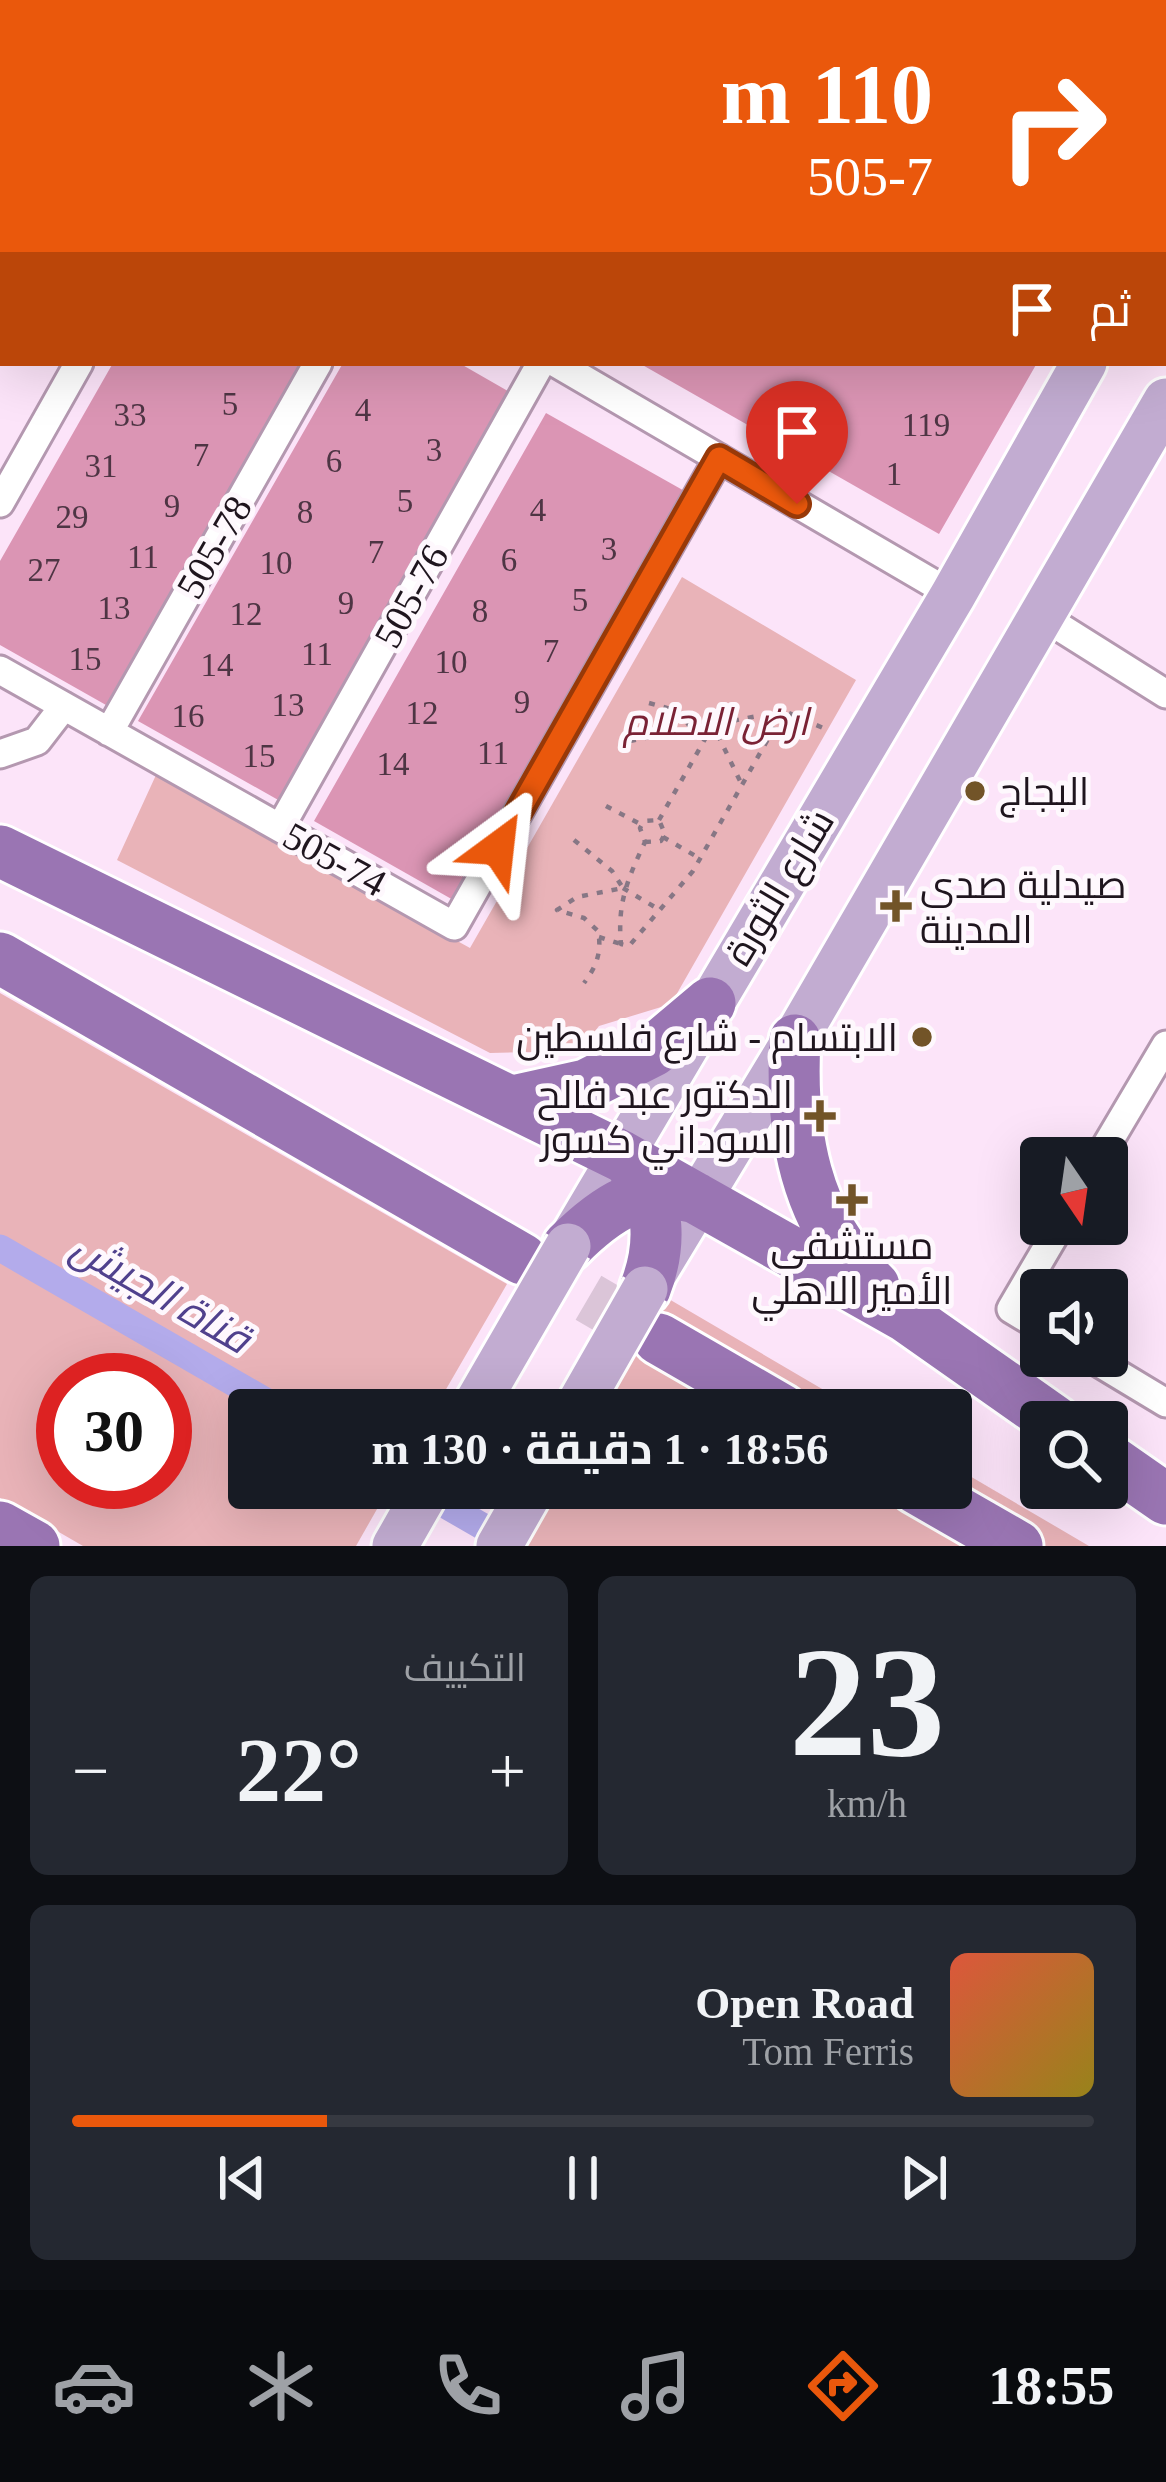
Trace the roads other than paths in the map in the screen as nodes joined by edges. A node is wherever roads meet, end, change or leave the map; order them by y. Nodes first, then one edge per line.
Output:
1 (78, 366) edge
2 (316, 366) edge
3 (539, 366) edge
4 (561, 366) edge
5 (1082, 366) edge
6 (1166, 401) edge
7 (719, 458) junction
8 (0, 502) edge
9 (953, 595) junction
10 (1042, 616) junction
11 (0, 670) edge
12 (1166, 694) edge
13 (64, 706) junction
14 (109, 732) junction
15 (0, 754) edge
16 (280, 828) junction
17 (0, 851) edge
18 (0, 958) edge
19 (710, 1003) junction
20 (795, 1040) junction
21 (1166, 1045) edge
22 (514, 1101) junction
23 (1112, 1137) edge
24 (651, 1190) junction
25 (545, 1253) junction
26 (644, 1289) joint
27 (905, 1316) junction
28 (659, 1339) tunnel mouth
29 (1123, 1377) edge
30 (483, 1389) edge
31 (588, 1389) edge
32 (746, 1389) edge
33 (1026, 1401) edge
34 (1166, 1403) edge
35 (1128, 1473) edge
36 (1166, 1499) edge
37 (416, 1509) edge
38 (520, 1509) edge
39 (953, 1509) edge
40 (0, 1527) edge
41 (34, 1546) edge
42 (395, 1546) edge
43 (499, 1546) edge
44 (1017, 1546) edge

1 - 8 street
2 - 14 street, 505-78
3 - 16 street, 505-76
4 - 7 street
5 - 9 main road, شارع الثورة
6 - 10 main road
7 - 9 street
7 - 16 street, 505-74
9 - 19 main road, شارع الثورة
10 - 12 street
10 - 20 main road
11 - 13 street, 505-74
13 - 14 street, 505-74
13 - 15 street
14 - 16 street, 505-74
17 - 22 highway
18 - 25 highway
19 - 22 highway
19 - 24 main road, شارع الثورة
20 - 24 main road
20 - 27 highway
21 - 23 street
22 - 24 highway
24 - 25 highway
24 - 26 highway
24 - 27 highway
25 - 30 main road, bridge
26 - 31 main road, bridge
27 - 33 highway
28 - 32 highway
29 - 34 street
35 - 36 highway
37 - 42 main road
38 - 43 main road
39 - 44 highway
40 - 41 highway

